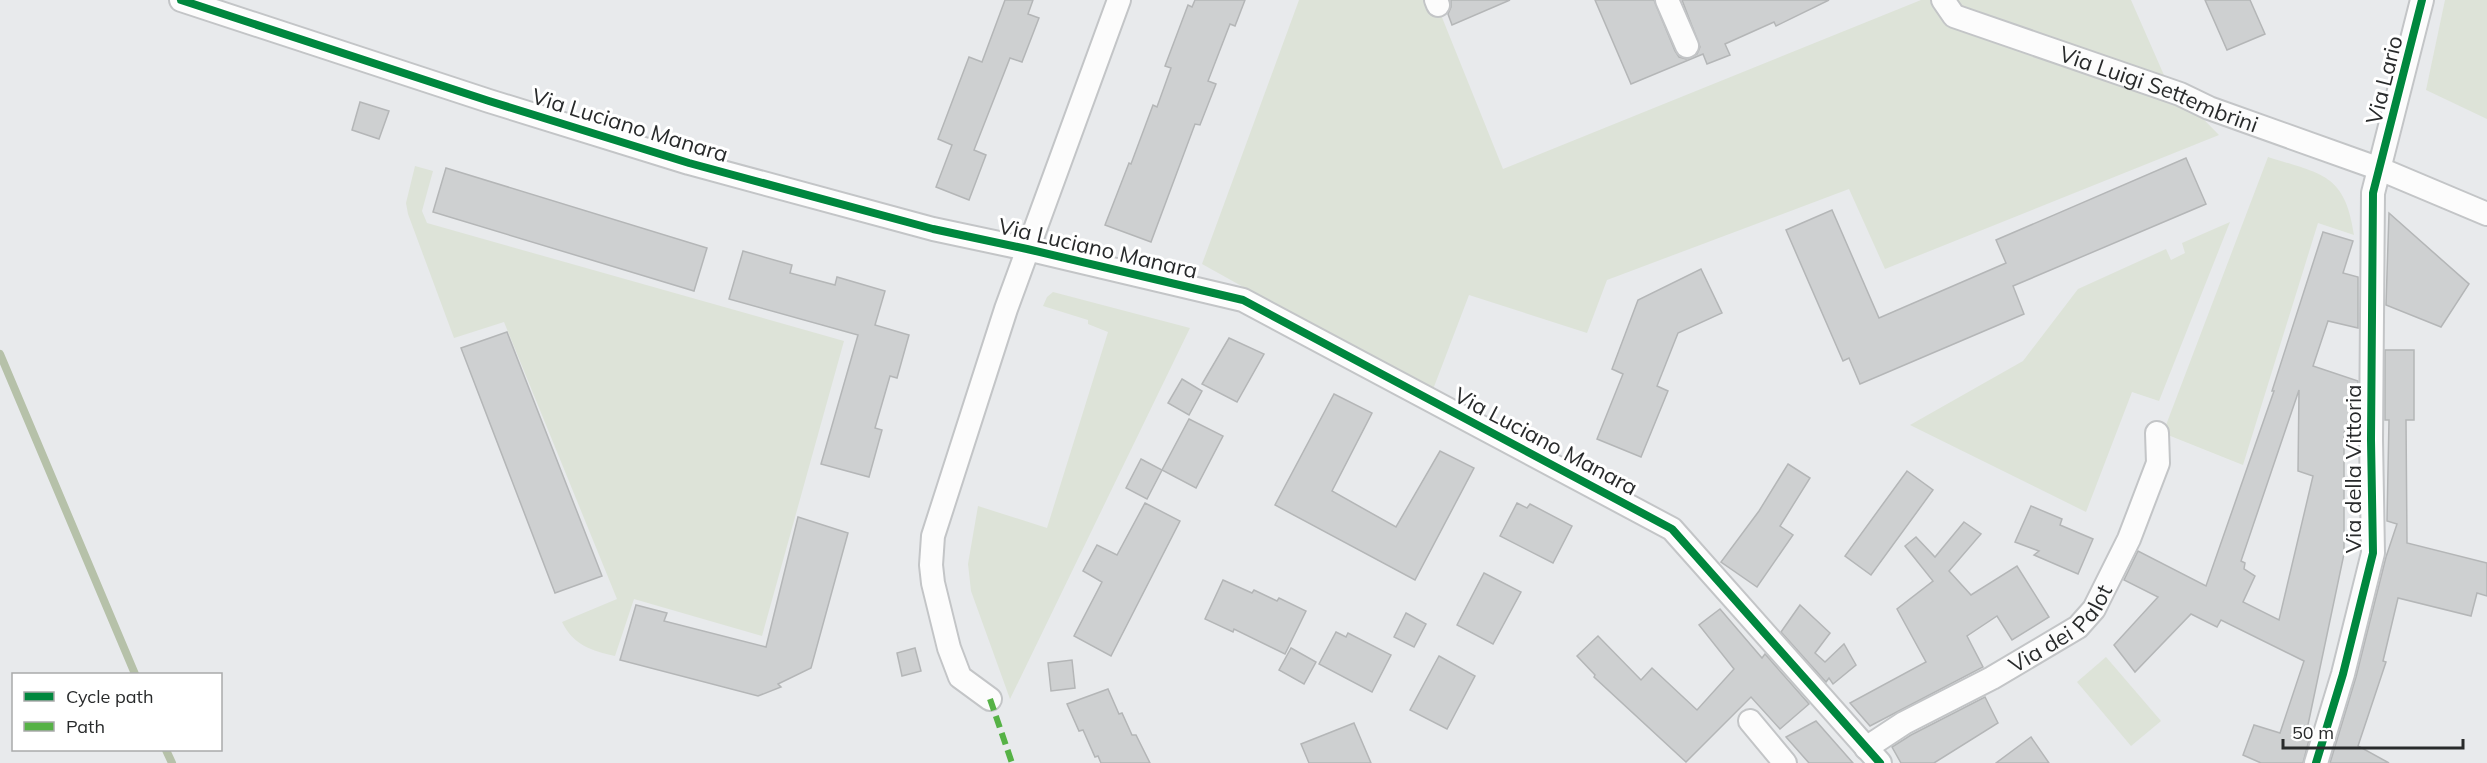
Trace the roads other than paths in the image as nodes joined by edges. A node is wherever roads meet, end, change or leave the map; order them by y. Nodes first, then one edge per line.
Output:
1 (181, 0) edge
2 (1119, 0) edge
3 (1667, 0) edge
4 (1943, 0) edge
5 (2422, 0) edge
6 (1687, 46) dead end
7 (2380, 169) junction
8 (2487, 214) edge
9 (1027, 249) junction
10 (2157, 433) dead end
11 (990, 699) dead end
12 (1750, 722) dead end
13 (1873, 755) edge
14 (1785, 763) edge
15 (2316, 763) edge

1 - 9 street, Via Luciano Manara
2 - 9 street
3 - 6 street
4 - 7 street, Via Luigi Settembrini
5 - 7 street, Via Lario
7 - 8 street, Via Luigi Settembrini
7 - 15 street, Via della Vittoria
9 - 11 street
9 - 13 street, Via Luciano Manara
10 - 13 street, Via dei Palot
12 - 14 street

